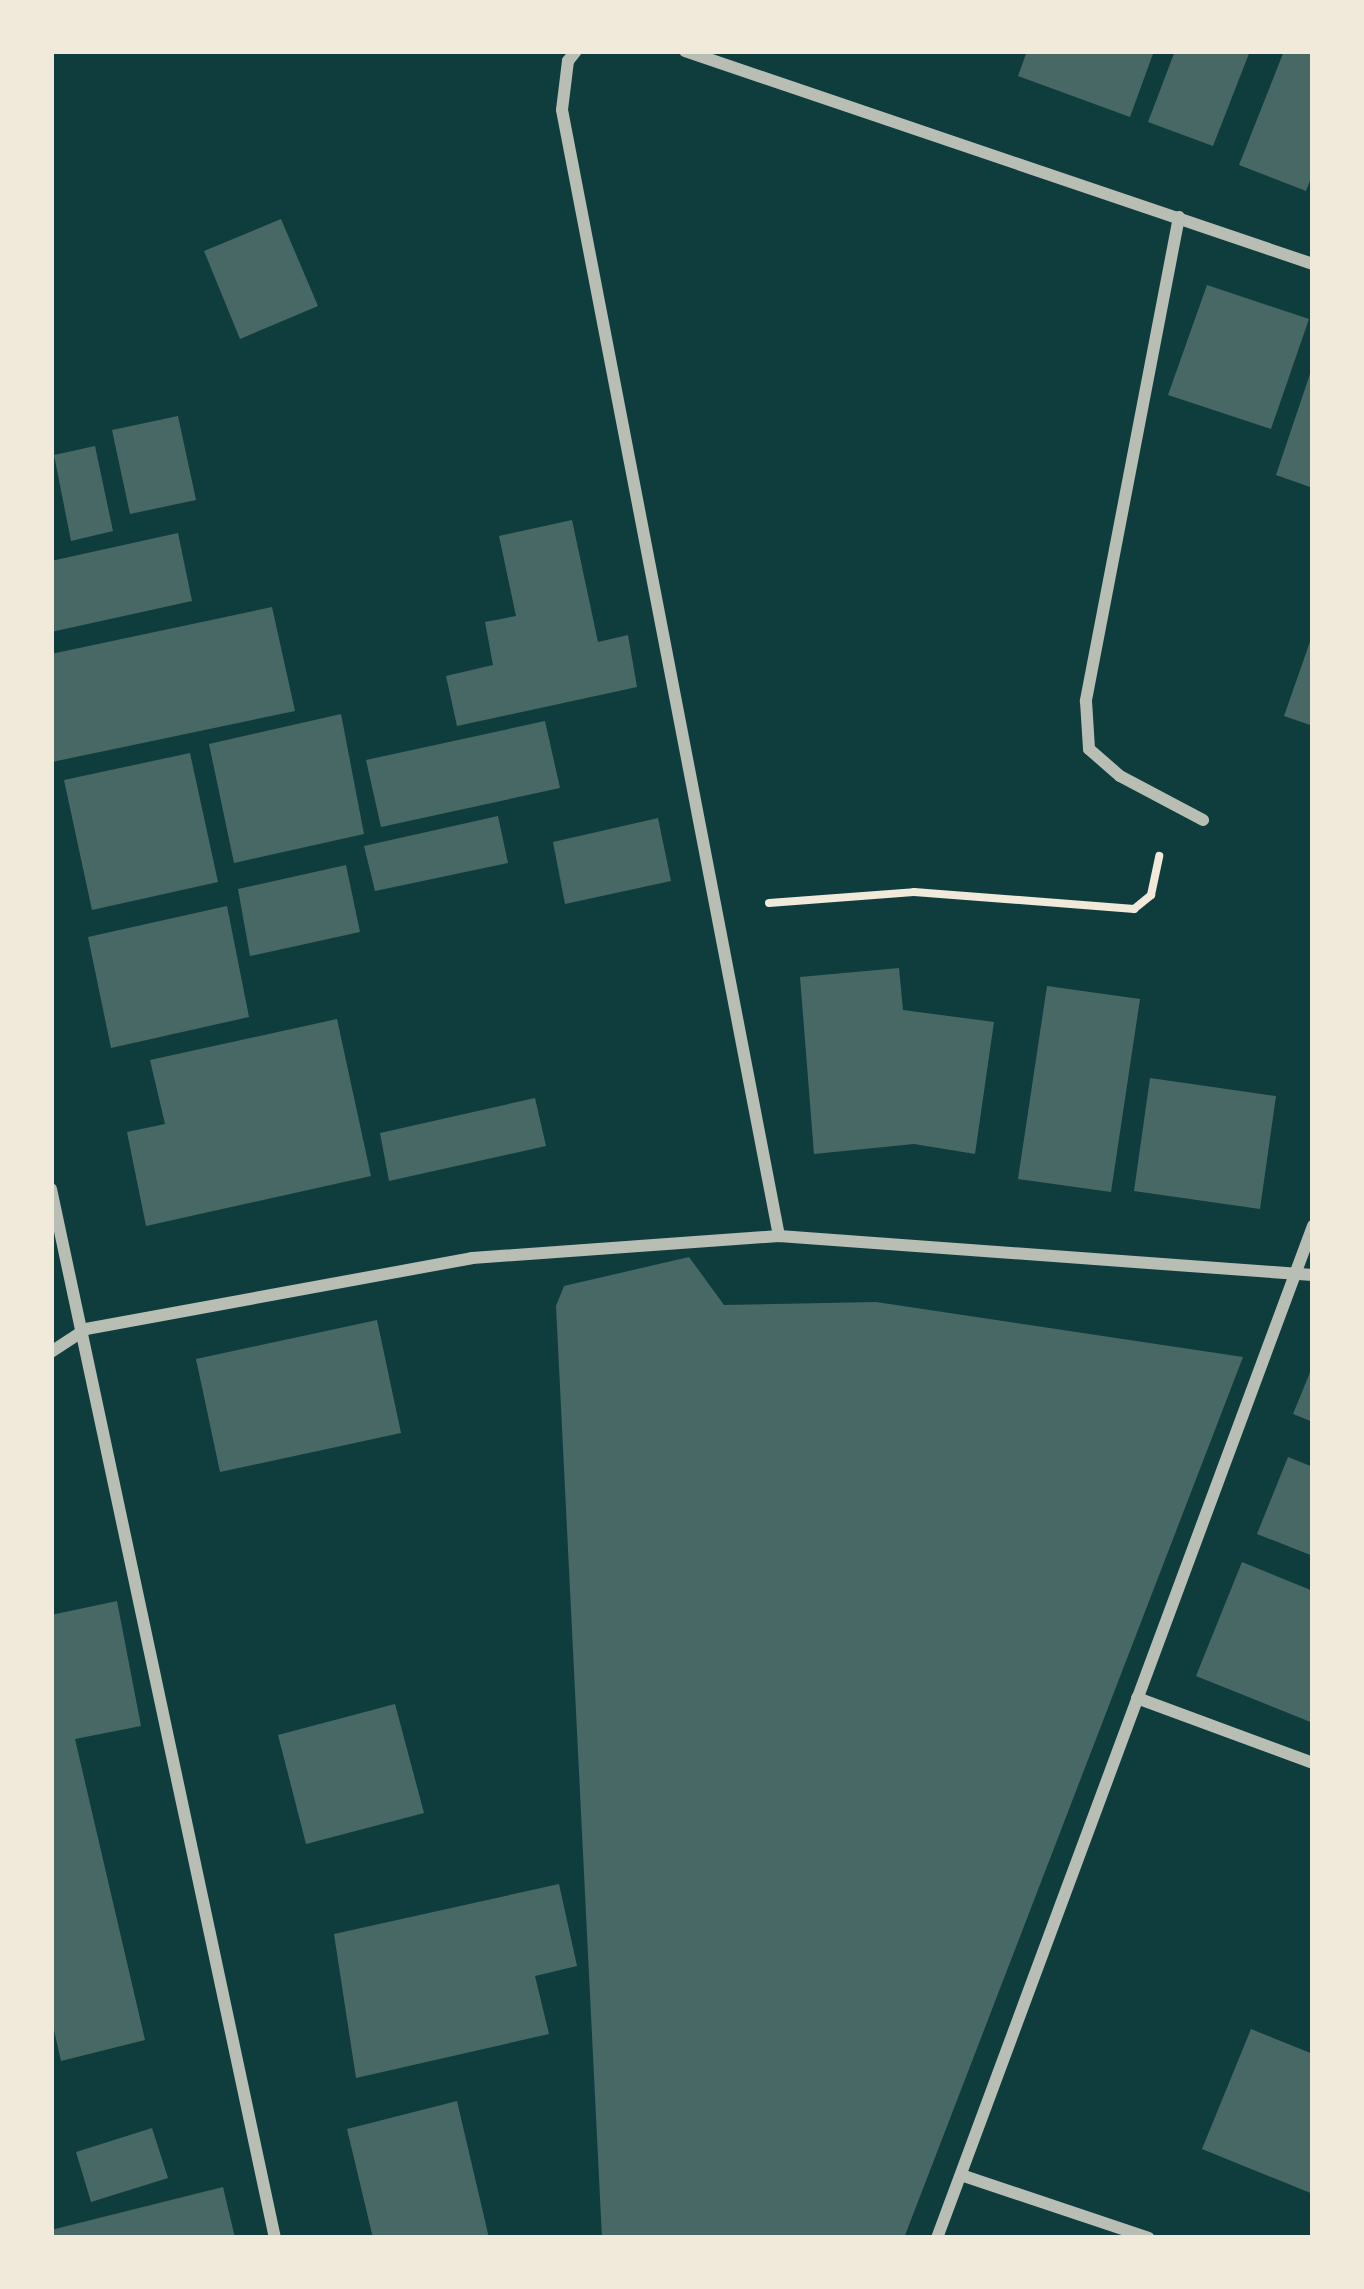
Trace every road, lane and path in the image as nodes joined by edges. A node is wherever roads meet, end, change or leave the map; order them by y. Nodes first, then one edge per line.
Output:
1 (576, 51) edge
2 (685, 51) edge
3 (1179, 218) junction
4 (1313, 264) edge
5 (1169, 806) junction
6 (1203, 820) dead end
7 (719, 906) junction
8 (51, 1189) edge
9 (1313, 1226) edge
10 (779, 1236) junction
11 (1295, 1269) junction
12 (1313, 1275) edge
13 (86, 1329) junction
14 (51, 1352) edge
15 (1137, 1698) junction
16 (1313, 1762) edge
17 (961, 2175) junction
18 (274, 2238) edge
19 (938, 2238) edge
20 (1149, 2238) edge

1 - 7 street
2 - 3 street
3 - 4 street
3 - 5 street
5 - 6 street
5 - 7 path
7 - 10 street
8 - 13 street
9 - 11 street
10 - 11 street
10 - 13 street
11 - 12 street
11 - 15 street
13 - 14 street
13 - 18 street
15 - 16 street
15 - 17 street
17 - 19 street
17 - 20 street

